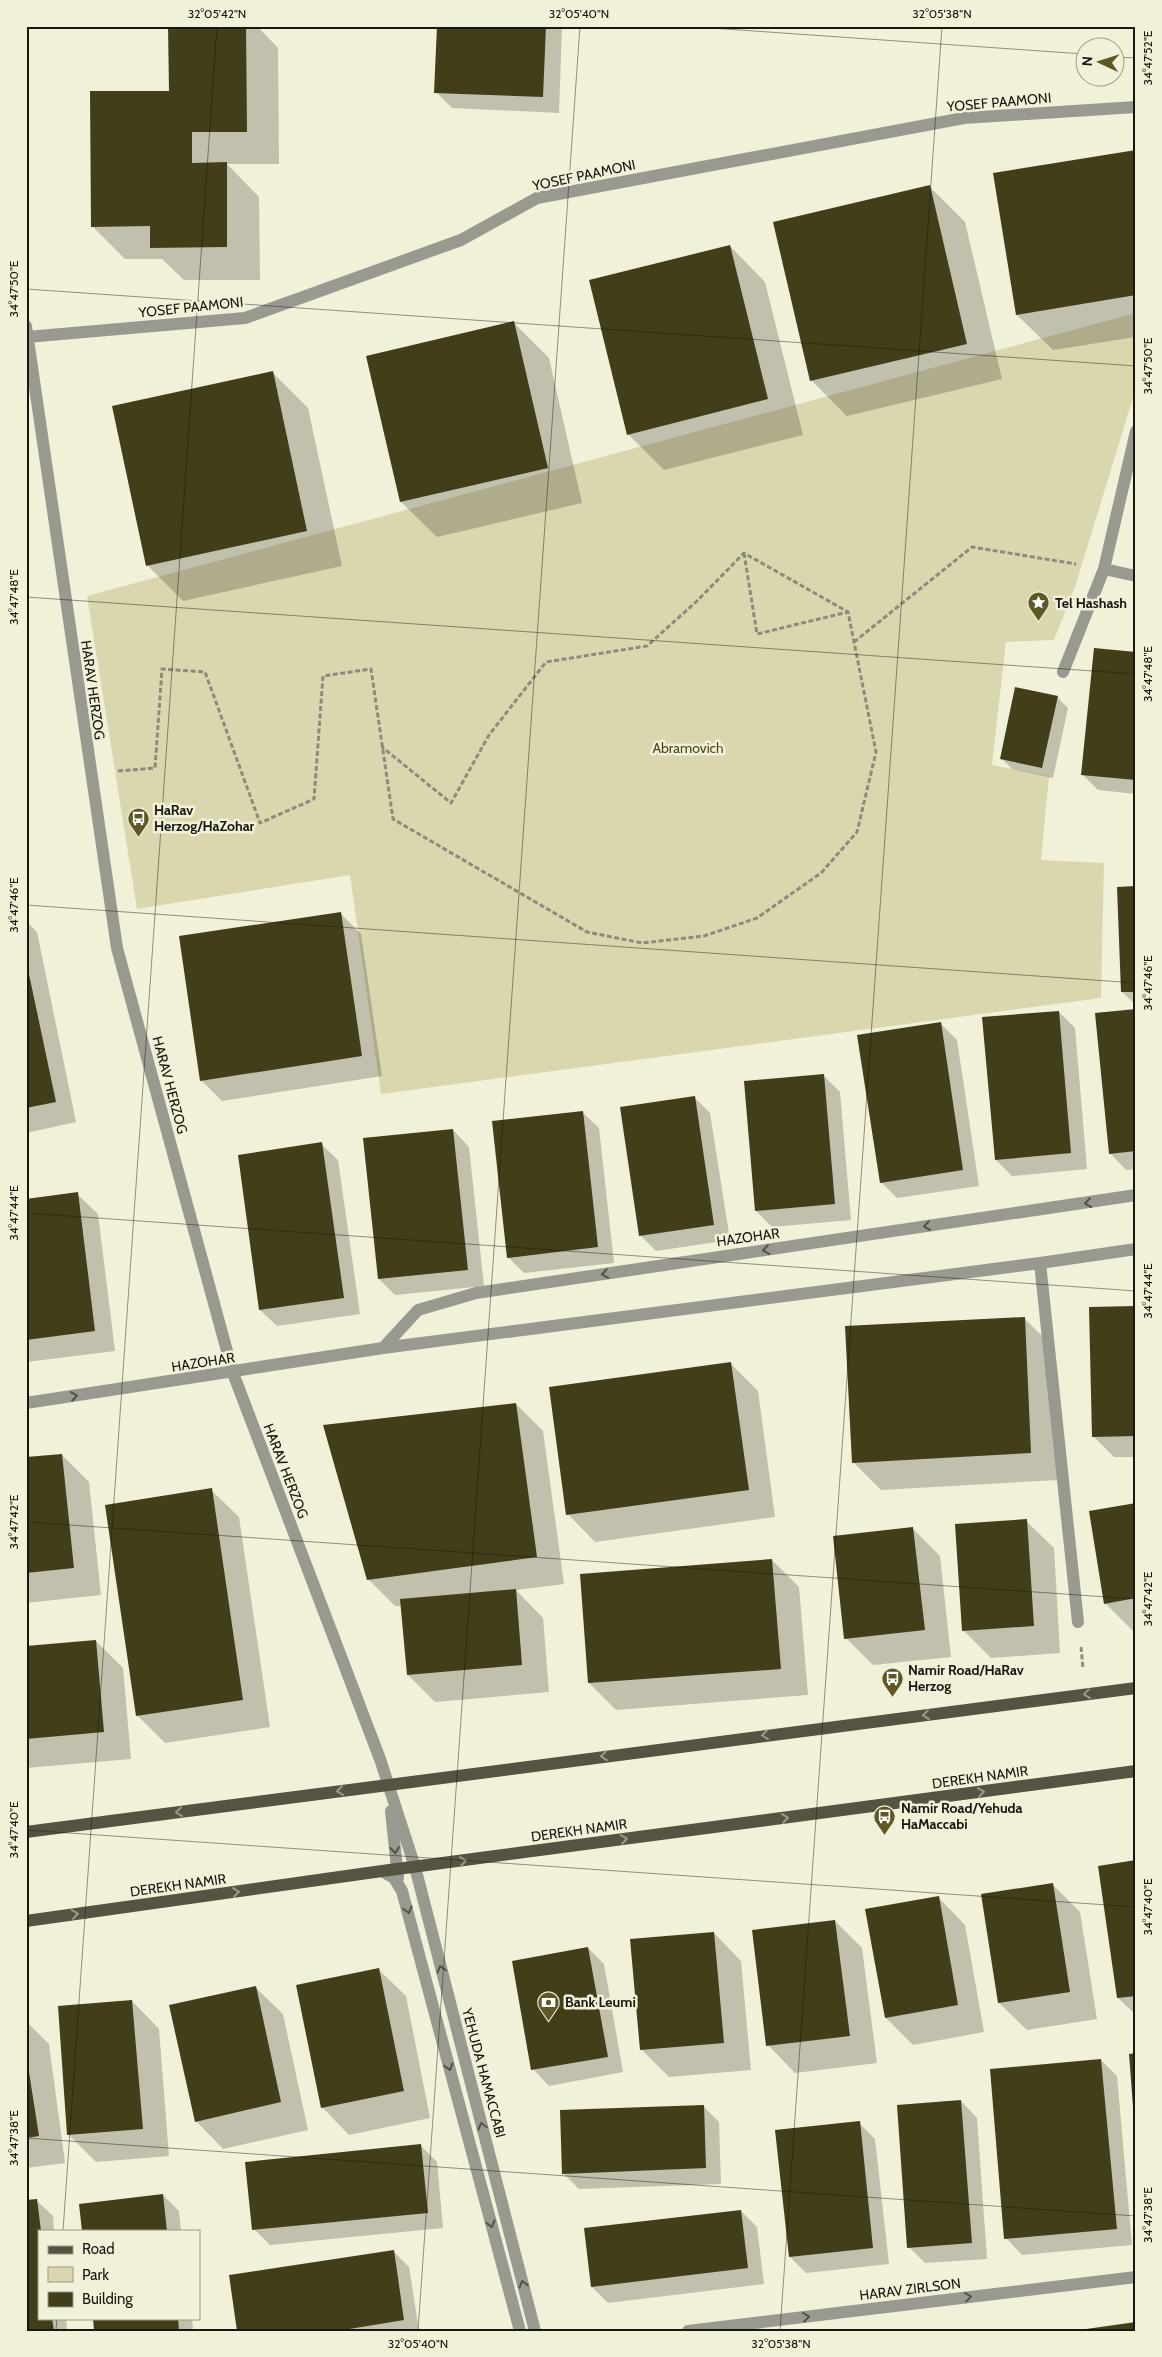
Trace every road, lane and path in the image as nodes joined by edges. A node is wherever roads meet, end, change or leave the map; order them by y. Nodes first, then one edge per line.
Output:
1 (1136, 107) edge
2 (27, 331) edge
3 (1136, 431) edge
4 (744, 552) junction
5 (1104, 569) junction
6 (1136, 576) edge
7 (848, 612) junction
8 (854, 642) junction
9 (1062, 672) dead end
10 (382, 747) junction
11 (90, 773) junction
12 (1136, 1195) edge
13 (1136, 1249) edge
14 (1040, 1263) junction
15 (383, 1348) junction
16 (233, 1373) junction
17 (26, 1403) edge
18 (1078, 1622) joint
19 (1136, 1688) edge
20 (1086, 1694) junction
21 (1136, 1771) edge
22 (388, 1784) junction
23 (401, 1823) joint
24 (26, 1832) edge
25 (415, 1867) junction
26 (397, 1869) junction
27 (382, 1871) junction
28 (399, 1885) junction
29 (26, 1920) edge
30 (1136, 2277) edge
31 (520, 2331) edge
32 (535, 2331) edge
33 (688, 2331) edge

1 - 2 street, YOSEF PAAMONI
2 - 11 street, HARAV HERZOG
3 - 5 street
4 - 7 path
4 - 7 path
4 - 10 path
5 - 6 street
5 - 8 path
5 - 9 street
7 - 8 path
8 - 10 path
10 - 11 path
11 - 16 street, HARAV HERZOG
12 -> 15 street, HAZOHAR
13 - 14 street, HAZOHAR
14 - 15 street, HAZOHAR
14 - 18 street
15 - 16 street, HAZOHAR
17 -> 16 street, HAZOHAR
16 - 22 street, HARAV HERZOG
18 - 20 path
19 -> 20 main road
20 -> 22 main road
25 -> 21 main road, DEREKH NAMIR
22 - 23 street, HARAV HERZOG
22 -> 24 main road
22 -> 26 street
23 - 25 street, YEHUDA HAMACCABI
25 - 26 main road, DEREKH NAMIR
32 -> 25 street, YEHUDA HAMACCABI
26 - 27 main road, DEREKH NAMIR
26 - 28 street
27 - 28 street
29 -> 27 main road, DEREKH NAMIR
28 -> 31 street
33 -> 30 street, HARAV ZIRLSON

